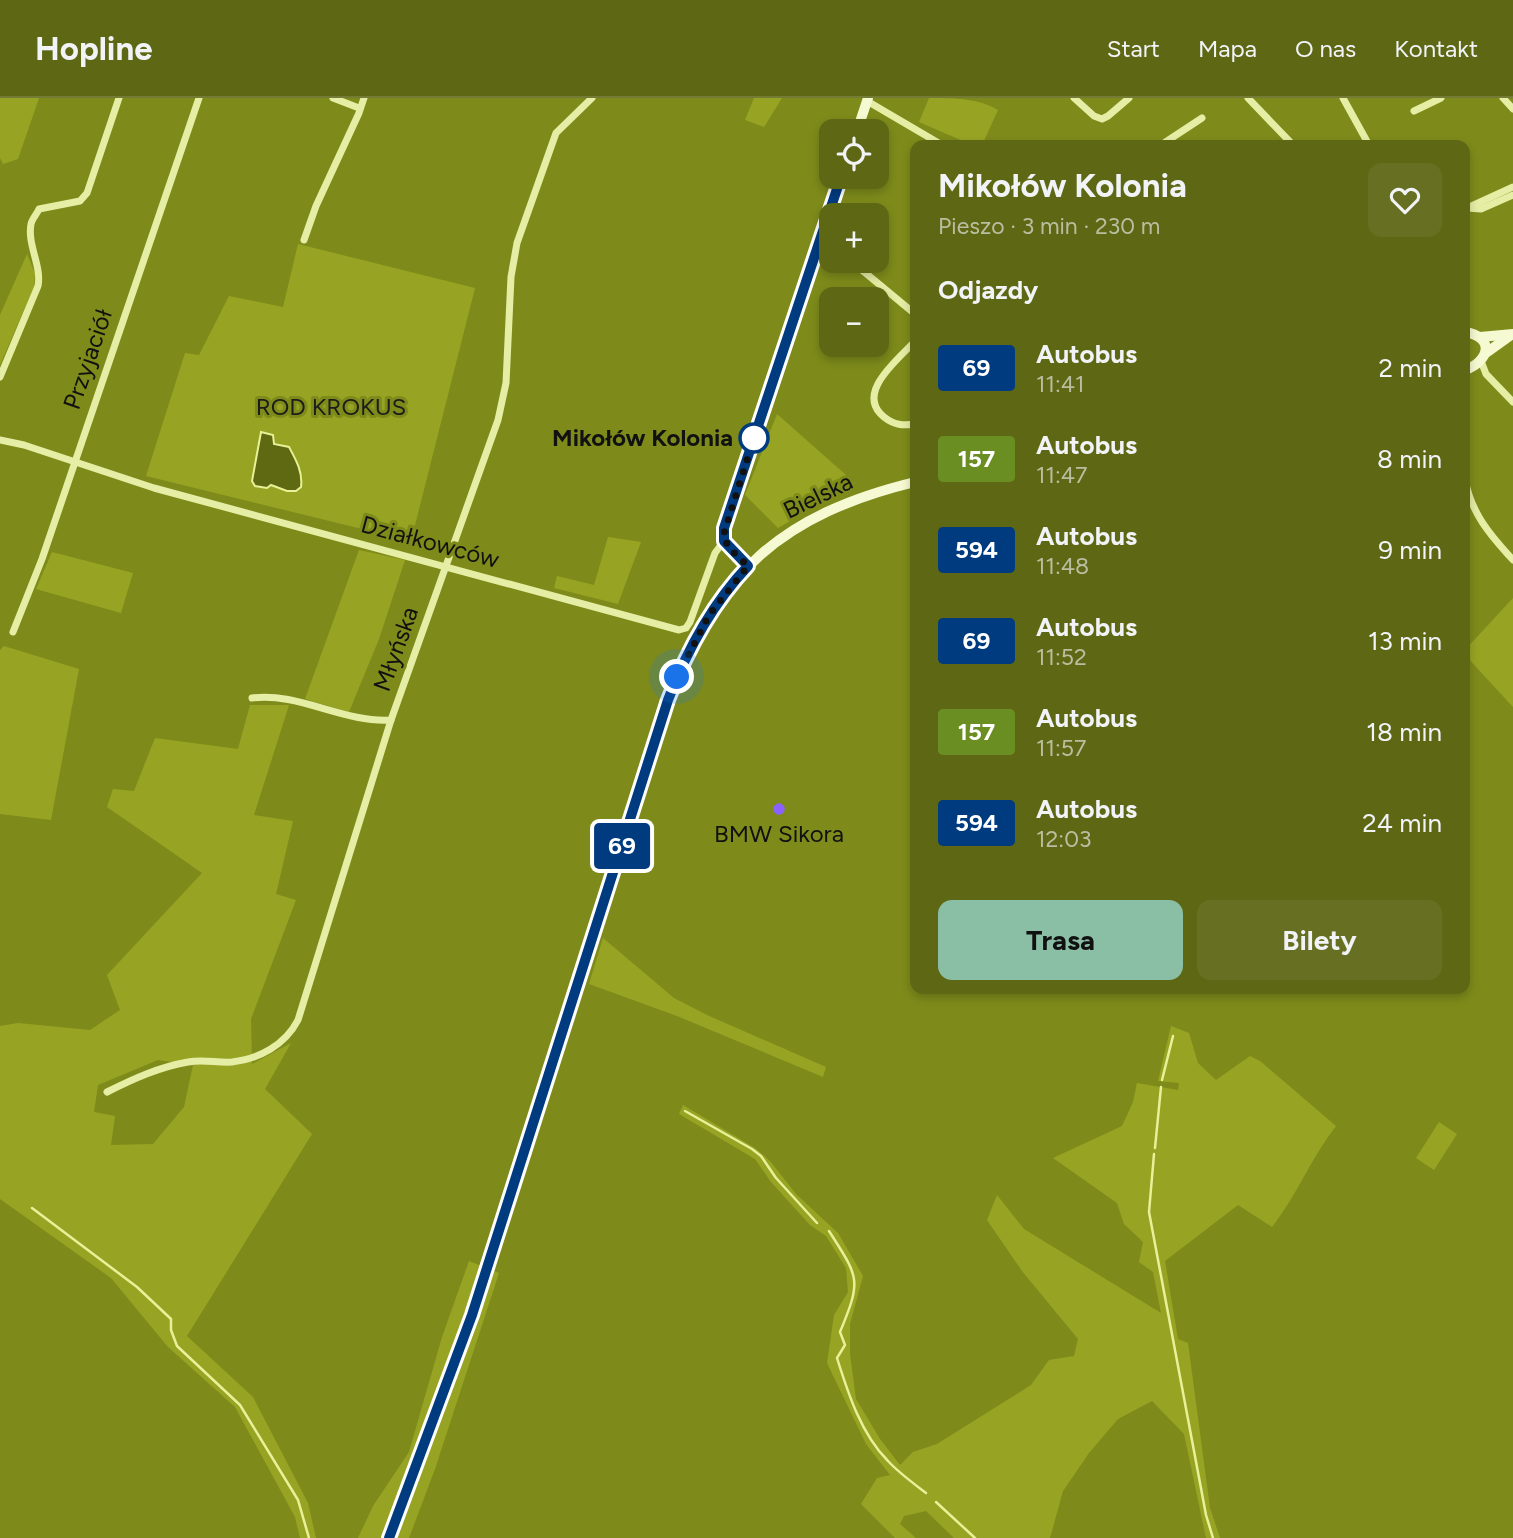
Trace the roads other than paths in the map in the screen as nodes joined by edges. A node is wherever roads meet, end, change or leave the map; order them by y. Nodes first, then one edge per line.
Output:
1 (120, 98) edge
2 (200, 98) edge
3 (333, 98) edge
4 (364, 98) edge
5 (592, 98) edge
6 (1074, 98) edge
7 (1129, 98) edge
8 (1248, 98) edge
9 (1343, 98) edge
10 (1441, 98) edge
11 (1503, 98) edge
12 (868, 100) edge
13 (359, 108) junction
14 (1513, 109) edge
15 (1414, 111) dead end
16 (1202, 118) dead end
17 (861, 119) edge
18 (934, 140) edge
19 (1174, 140) edge
20 (1288, 140) edge
21 (1366, 140) edge
22 (1513, 187) edge
23 (1513, 195) edge
24 (1470, 206) edge
25 (1470, 208) edge
26 (819, 239) edge
27 (304, 240) dead end
28 (865, 273) edge
29 (910, 310) edge
30 (1470, 334) edge
31 (1513, 334) edge
32 (1480, 337) junction
33 (910, 347) edge
34 (1476, 363) edge
35 (0, 377) edge
36 (1513, 402) edge
37 (910, 424) edge
38 (0, 440) edge
39 (73, 461) junction
40 (910, 483) edge
41 (1470, 498) edge
42 (724, 541) junction
43 (1513, 560) edge
44 (447, 566) junction
45 (748, 566) junction
46 (13, 632) dead end
47 (252, 698) dead end
48 (391, 720) junction
49 (107, 1092) dead end
50 (389, 1538) edge

1 - 35 street
2 - 39 street, Przyjaciół
3 - 13 street
4 - 13 street
5 - 44 street, Młyńska
6 - 7 street
8 - 20 street
9 - 21 street
10 - 15 street
11 - 14 street
12 - 17 main road
12 - 18 street
13 - 27 street
16 - 19 street
22 - 24 street
23 - 25 street
26 - 42 main road
28 - 29 street
30 - 32 main road
31 - 32 main road
31 - 34 main road
32 - 34 main road
33 - 37 street
34 - 36 street
38 - 39 street, Działkowców
39 - 44 street, Działkowców
39 - 46 street, Przyjaciół
40 - 45 main road, Bielska
41 - 43 street
42 - 44 street, Działkowców
42 - 45 main road
44 - 48 street, Młyńska
45 - 50 main road, Bielska
47 - 48 street
48 - 49 street, Młyńska

